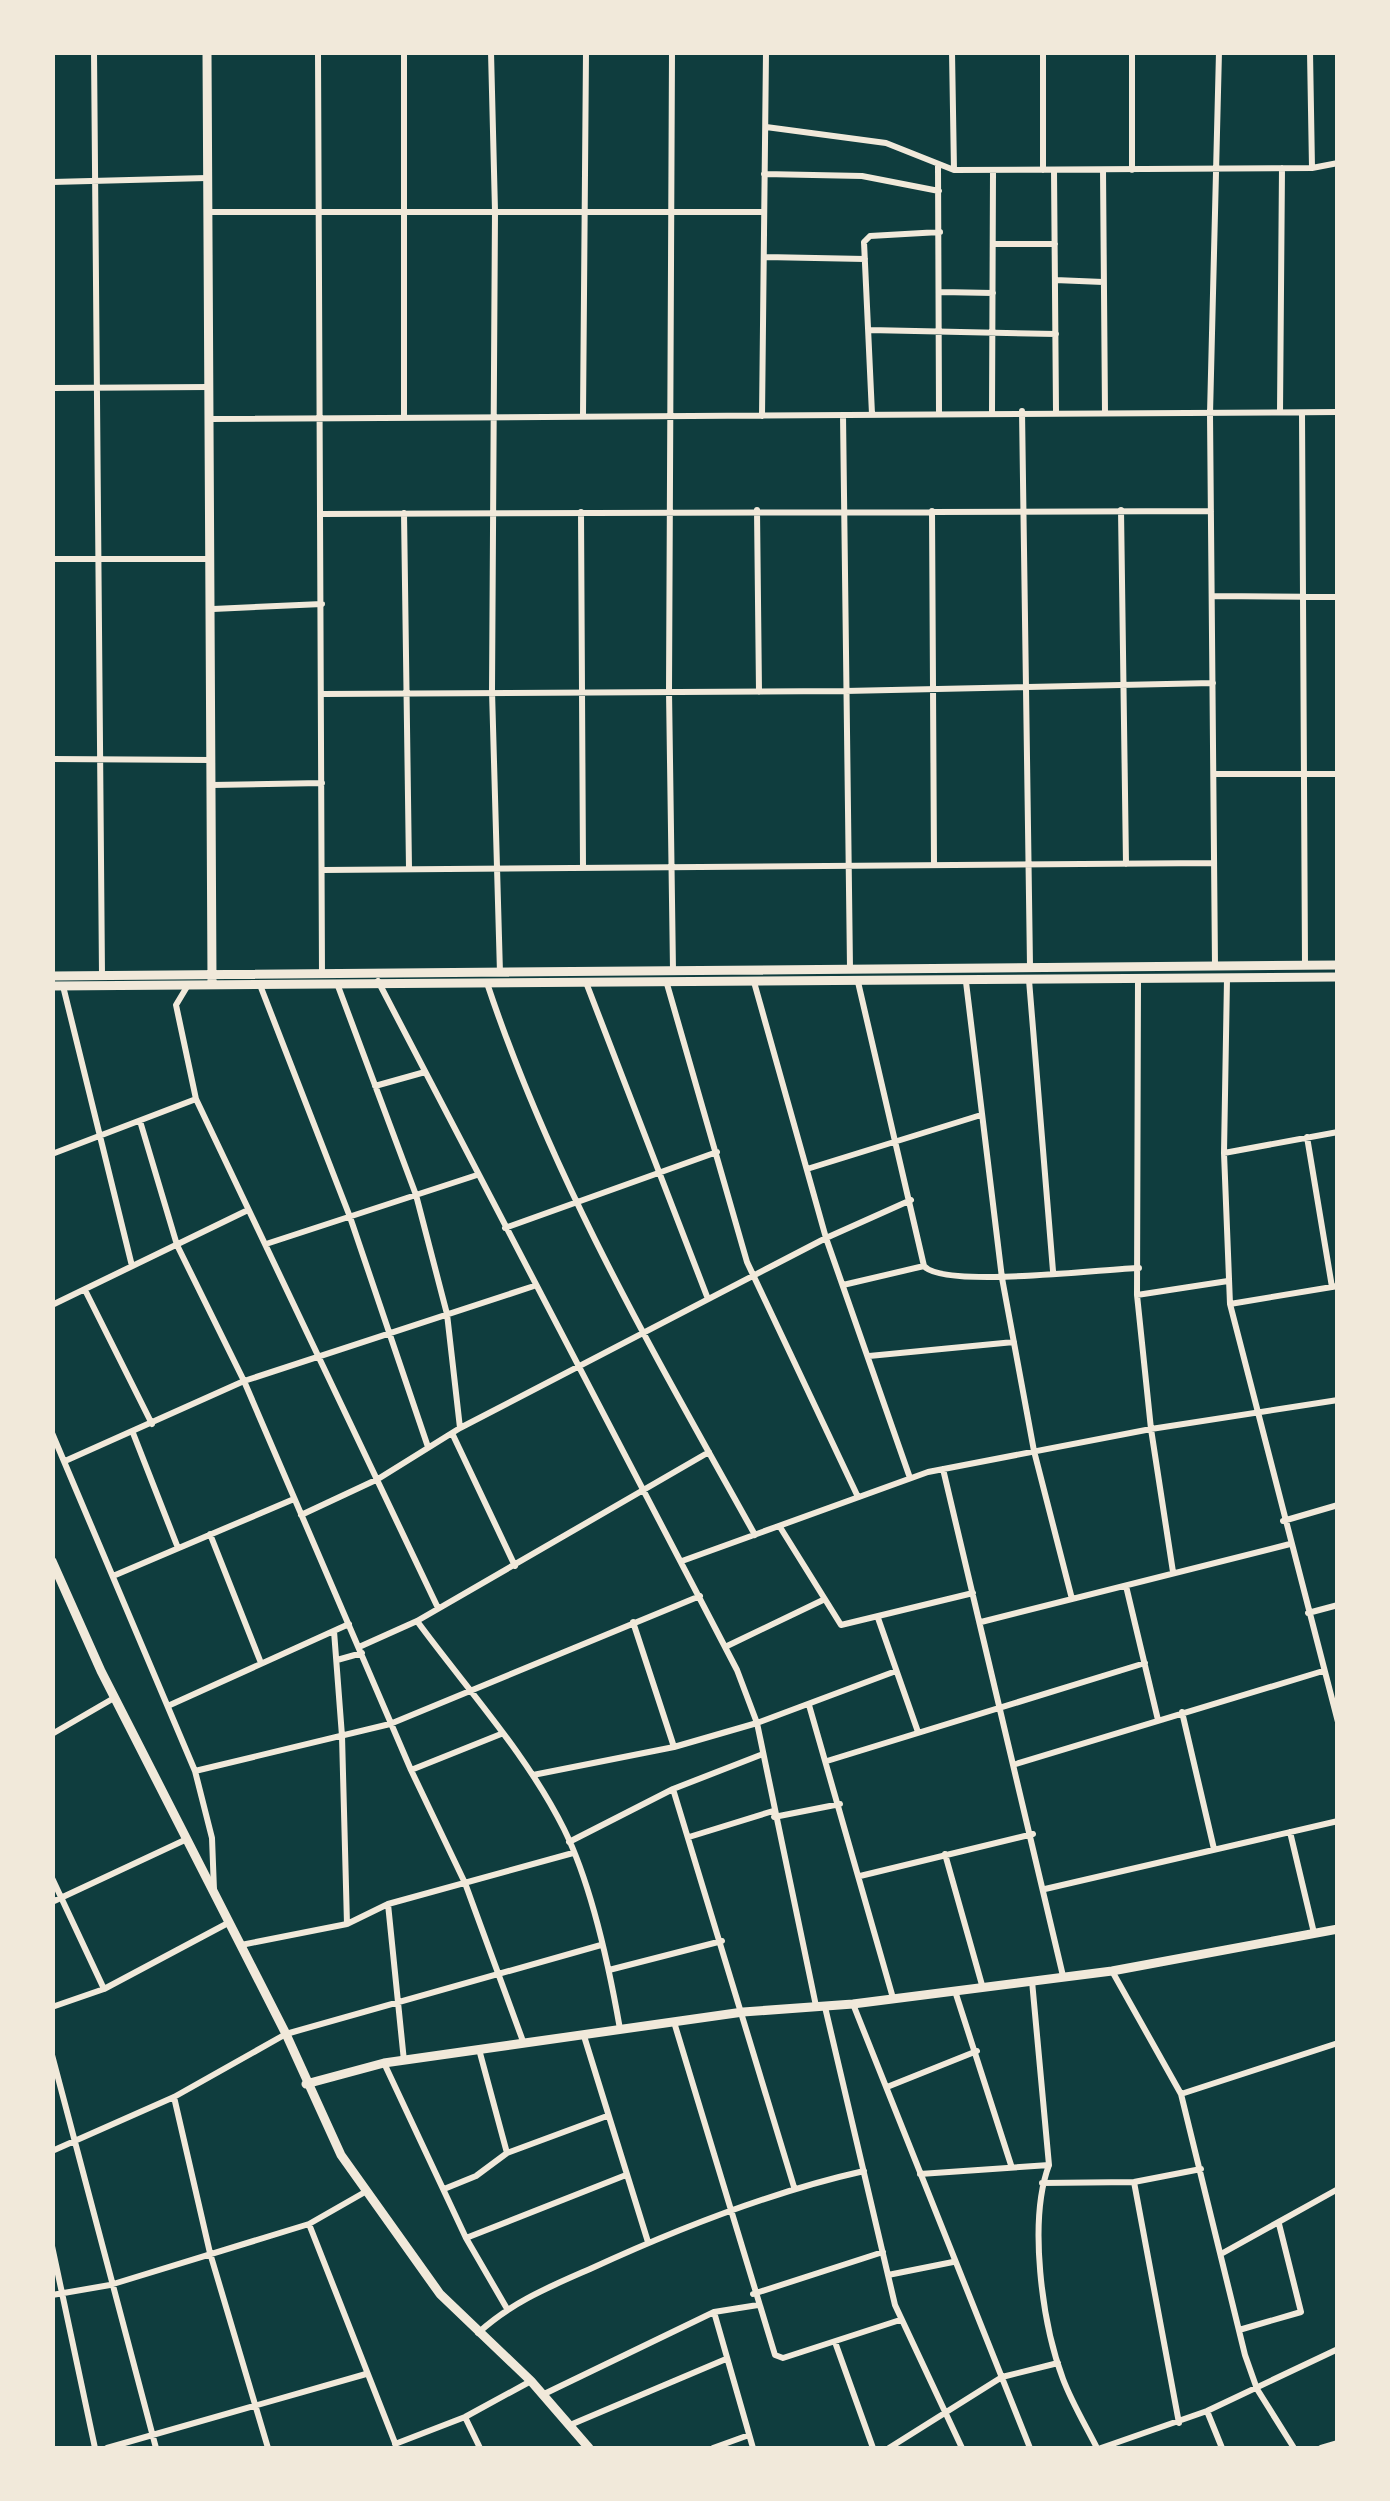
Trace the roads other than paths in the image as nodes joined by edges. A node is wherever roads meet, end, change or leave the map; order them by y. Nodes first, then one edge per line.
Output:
1 (94, 52) edge
2 (206, 52) edge
3 (318, 52) edge
4 (404, 52) edge
5 (491, 52) edge
6 (586, 52) edge
7 (672, 52) edge
8 (766, 52) edge
9 (952, 52) edge
10 (1043, 52) edge
11 (1132, 52) edge
12 (1219, 52) edge
13 (1310, 52) edge
14 (766, 127) junction
15 (1338, 164) edge
16 (938, 166) junction
17 (1282, 168) junction
18 (1312, 168) junction
19 (1219, 169) junction
20 (954, 170) junction
21 (1043, 170) junction
22 (1054, 170) junction
23 (1103, 170) junction
24 (1132, 170) junction
25 (994, 171) junction
26 (764, 174) junction
27 (207, 178) junction
28 (95, 181) junction
29 (52, 182) edge
30 (938, 191) junction
31 (208, 212) junction
32 (405, 212) junction
33 (495, 212) junction
34 (673, 212) junction
35 (764, 212) junction
36 (319, 213) junction
37 (585, 213) junction
38 (940, 232) junction
39 (993, 244) junction
40 (1055, 244) junction
41 (765, 257) junction
42 (865, 259) junction
43 (1056, 280) junction
44 (1103, 282) junction
45 (941, 292) junction
46 (994, 293) junction
47 (869, 330) junction
48 (941, 332) junction
49 (993, 333) junction
50 (1056, 334) junction
51 (95, 387) junction
52 (208, 387) junction
53 (52, 388) edge
54 (1022, 411) junction
55 (939, 412) junction
56 (992, 412) junction
57 (1056, 412) junction
58 (1105, 412) junction
59 (1280, 412) junction
60 (1338, 412) edge
61 (1302, 413) junction
62 (872, 414) junction
63 (1210, 414) junction
64 (670, 415) junction
65 (843, 415) junction
66 (584, 416) junction
67 (762, 416) junction
68 (210, 418) junction
69 (404, 418) junction
70 (491, 418) junction
71 (320, 420) junction
72 (844, 509) junction
73 (670, 510) junction
74 (757, 510) junction
75 (1121, 510) junction
76 (1025, 511) junction
77 (1211, 511) junction
78 (582, 512) junction
79 (932, 512) junction
80 (404, 513) junction
81 (492, 513) junction
82 (321, 514) junction
83 (52, 558) edge
84 (95, 559) junction
85 (212, 559) junction
86 (1212, 596) junction
87 (1338, 597) edge
88 (1301, 598) junction
89 (322, 604) junction
90 (212, 609) junction
91 (1213, 683) junction
92 (1121, 685) junction
93 (1025, 686) junction
94 (931, 688) junction
95 (492, 691) junction
96 (583, 691) junction
97 (669, 691) junction
98 (845, 691) junction
99 (409, 692) junction
100 (759, 692) junction
101 (323, 694) junction
102 (52, 758) edge
103 (100, 758) junction
104 (213, 760) junction
105 (1214, 774) junction
106 (1303, 774) junction
107 (1338, 774) edge
108 (322, 783) junction
109 (212, 785) junction
110 (934, 862) junction
111 (1214, 863) junction
112 (848, 864) junction
113 (1126, 864) junction
114 (671, 866) junction
115 (1028, 866) junction
116 (409, 868) junction
117 (496, 868) junction
118 (583, 868) junction
119 (323, 870) junction
120 (1338, 965) edge
121 (1030, 966) junction
122 (1215, 966) junction
123 (1305, 966) junction
124 (850, 968) junction
125 (832, 969) junction
126 (674, 970) junction
127 (1285, 972) junction
128 (375, 973) junction
129 (212, 974) junction
130 (322, 974) junction
131 (500, 974) junction
132 (52, 976) edge
133 (102, 976) junction
134 (1338, 977) edge
135 (1228, 979) junction
136 (1028, 980) junction
137 (1138, 980) junction
138 (188, 981) junction
139 (754, 982) junction
140 (858, 982) junction
141 (966, 982) junction
142 (832, 983) junction
143 (667, 984) junction
144 (260, 985) junction
145 (587, 985) junction
146 (58, 986) edge
147 (338, 986) junction
148 (380, 986) junction
149 (488, 986) junction
150 (212, 987) junction
151 (424, 1072) junction
152 (375, 1086) junction
153 (196, 1099) junction
154 (981, 1115) junction
155 (140, 1122) junction
156 (1338, 1132) edge
157 (98, 1137) junction
158 (1307, 1137) junction
159 (898, 1140) junction
160 (716, 1152) junction
161 (1224, 1153) junction
162 (52, 1154) edge
163 (807, 1169) junction
164 (660, 1174) junction
165 (477, 1175) junction
166 (416, 1195) junction
167 (910, 1200) junction
168 (577, 1204) junction
169 (248, 1210) junction
170 (350, 1217) junction
171 (505, 1228) junction
172 (826, 1238) junction
173 (177, 1244) junction
174 (266, 1244) junction
175 (132, 1266) junction
176 (924, 1266) junction
177 (1139, 1268) junction
178 (1053, 1271) junction
179 (753, 1276) junction
180 (1002, 1278) junction
181 (1228, 1281) junction
182 (534, 1286) junction
183 (843, 1286) junction
184 (1335, 1287) edge
185 (85, 1290) junction
186 (1137, 1295) junction
187 (708, 1299) junction
188 (1230, 1304) junction
189 (52, 1305) edge
190 (447, 1314) junction
191 (392, 1332) junction
192 (640, 1334) junction
193 (1014, 1342) junction
194 (319, 1354) junction
195 (869, 1356) junction
196 (577, 1370) junction
197 (244, 1382) junction
198 (1338, 1400) edge
199 (1257, 1414) junction
200 (152, 1424) junction
201 (1151, 1429) junction
202 (456, 1431) junction
203 (133, 1433) junction
204 (53, 1436) edge
205 (428, 1447) junction
206 (1034, 1451) junction
207 (709, 1452) junction
208 (65, 1461) junction
209 (942, 1469) junction
210 (910, 1478) junction
211 (378, 1479) junction
212 (644, 1490) junction
213 (858, 1497) junction
214 (294, 1499) junction
215 (1338, 1505) edge
216 (301, 1515) junction
217 (1283, 1521) junction
218 (780, 1526) junction
219 (210, 1534) junction
220 (754, 1535) junction
221 (1290, 1544) junction
222 (178, 1548) junction
223 (52, 1561) edge
224 (682, 1561) junction
225 (514, 1566) junction
226 (1173, 1572) junction
227 (113, 1576) junction
228 (1126, 1586) junction
229 (973, 1593) junction
230 (700, 1596) junction
231 (1072, 1599) junction
232 (824, 1600) junction
233 (1338, 1605) edge
234 (438, 1608) junction
235 (1308, 1613) junction
236 (878, 1618) junction
237 (417, 1620) junction
238 (634, 1622) junction
239 (981, 1622) junction
240 (349, 1624) junction
241 (334, 1631) junction
242 (726, 1647) junction
243 (360, 1650) junction
244 (337, 1660) junction
245 (261, 1663) junction
246 (1145, 1663) junction
247 (1323, 1671) junction
248 (896, 1672) junction
249 (469, 1692) junction
250 (114, 1698) junction
251 (1335, 1701) edge
252 (170, 1705) junction
253 (809, 1705) junction
254 (1002, 1710) junction
255 (1182, 1712) junction
256 (1158, 1720) junction
257 (1338, 1722) edge
258 (756, 1723) junction
259 (390, 1724) junction
260 (918, 1732) junction
261 (52, 1734) edge
262 (502, 1734) junction
263 (342, 1736) junction
264 (674, 1747) junction
265 (763, 1754) junction
266 (828, 1762) junction
267 (1016, 1764) junction
268 (410, 1770) junction
269 (195, 1771) junction
270 (533, 1775) junction
271 (674, 1789) junction
272 (840, 1804) junction
273 (774, 1814) junction
274 (1338, 1821) edge
275 (1290, 1832) junction
276 (1032, 1834) junction
277 (688, 1836) junction
278 (188, 1838) junction
279 (570, 1842) junction
280 (1214, 1849) junction
281 (573, 1853) junction
282 (945, 1854) junction
283 (860, 1876) junction
284 (52, 1878) edge
285 (465, 1882) junction
286 (1045, 1889) junction
287 (214, 1893) junction
288 (63, 1898) junction
289 (52, 1902) edge
290 (388, 1904) junction
291 (228, 1923) junction
292 (347, 1924) junction
293 (1338, 1929) edge
294 (1314, 1933) junction
295 (722, 1941) junction
296 (601, 1945) junction
297 (239, 1946) junction
298 (609, 1970) junction
299 (1112, 1971) junction
300 (500, 1974) junction
301 (1063, 1976) junction
302 (1032, 1980) junction
303 (982, 1985) junction
304 (104, 1989) junction
305 (954, 1989) junction
306 (893, 1998) junction
307 (401, 2002) junction
308 (854, 2004) junction
309 (52, 2006) edge
310 (820, 2007) junction
311 (743, 2012) junction
312 (674, 2022) junction
313 (620, 2029) junction
314 (286, 2034) junction
315 (584, 2036) junction
316 (1338, 2044) edge
317 (524, 2045) junction
318 (976, 2051) junction
319 (480, 2052) junction
320 (52, 2055) edge
321 (404, 2062) junction
322 (384, 2063) junction
323 (306, 2084) junction
324 (887, 2087) junction
325 (1181, 2094) junction
326 (174, 2096) junction
327 (606, 2116) junction
328 (76, 2140) junction
329 (52, 2151) edge
330 (507, 2153) junction
331 (1048, 2165) junction
332 (1011, 2166) junction
333 (1201, 2169) junction
334 (864, 2171) junction
335 (626, 2174) junction
336 (920, 2174) junction
337 (1134, 2182) junction
338 (1042, 2183) junction
339 (794, 2187) junction
340 (444, 2189) junction
341 (1338, 2189) edge
342 (365, 2192) junction
343 (735, 2210) junction
344 (308, 2224) junction
345 (1279, 2224) junction
346 (466, 2238) junction
347 (648, 2242) junction
348 (52, 2246) edge
349 (883, 2252) junction
350 (210, 2253) junction
351 (1221, 2254) junction
352 (953, 2262) junction
353 (888, 2275) junction
354 (110, 2285) junction
355 (64, 2292) junction
356 (754, 2294) junction
357 (52, 2295) edge
358 (758, 2305) junction
359 (506, 2307) junction
360 (714, 2312) junction
361 (900, 2320) junction
362 (1239, 2330) junction
363 (478, 2334) junction
364 (835, 2342) junction
365 (1338, 2349) edge
366 (726, 2358) junction
367 (1058, 2363) junction
368 (366, 2374) junction
369 (1002, 2377) junction
370 (531, 2380) junction
371 (1258, 2389) junction
372 (542, 2394) junction
373 (255, 2404) junction
374 (946, 2411) junction
375 (1208, 2411) junction
376 (465, 2417) junction
377 (1179, 2422) junction
378 (570, 2425) junction
379 (748, 2434) junction
380 (152, 2436) junction
381 (1338, 2442) edge
382 (396, 2446) edge
383 (95, 2448) edge
384 (107, 2448) edge
385 (156, 2448) edge
386 (268, 2448) edge
387 (480, 2448) edge
388 (590, 2448) edge
389 (713, 2448) edge
390 (753, 2448) edge
391 (873, 2448) edge
392 (889, 2448) edge
393 (962, 2448) edge
394 (1030, 2448) edge
395 (1099, 2448) edge
396 (1222, 2448) edge
397 (1294, 2448) edge
398 (1321, 2448) edge

1 - 28 street
2 - 27 street
3 - 36 street
4 - 32 street
5 - 33 street
6 - 37 street
7 - 34 street
8 - 14 street
9 - 20 street
10 - 21 street
11 - 24 street
12 - 19 street
13 - 18 street
14 - 16 street
14 - 26 street
15 - 18 street
16 - 20 street
16 - 30 street
17 - 18 street
17 - 19 street
17 - 59 street
19 - 24 street
19 - 63 street
20 - 25 street
21 - 22 street
21 - 25 street
22 - 23 street
22 - 40 street
23 - 24 street
23 - 44 street
25 - 39 street
26 - 30 street
26 - 35 street
27 - 28 street
27 - 31 street
28 - 29 street
28 - 51 street
30 - 38 street
31 - 36 street
31 - 52 street
32 - 33 street
32 - 36 street
32 - 69 street
33 - 37 street
33 - 70 street
34 - 35 street
34 - 37 street
34 - 64 street
35 - 41 street
36 - 71 street
37 - 66 street
38 - 42 street
38 - 45 street
39 - 40 street
39 - 46 street
40 - 43 street
41 - 42 street
41 - 67 street
42 - 47 street
43 - 44 street
43 - 50 street
44 - 58 street
45 - 46 street
45 - 48 street
46 - 49 street
47 - 48 street
47 - 62 street
48 - 49 street
48 - 55 street
49 - 50 street
49 - 56 street
50 - 57 street
51 - 52 street
51 - 53 street
51 - 84 street
52 - 68 street
54 - 56 street
54 - 57 street
54 - 76 street
55 - 56 street
55 - 62 street
57 - 58 street
58 - 63 street
59 - 61 street
59 - 63 street
60 - 61 street
61 - 88 street
62 - 65 street
63 - 77 street
64 - 66 street
64 - 67 street
64 - 73 street
65 - 67 street
65 - 72 street
66 - 70 street
68 - 71 street
68 - 85 street
69 - 70 street
69 - 71 street
70 - 81 street
71 - 82 street
72 - 74 street
72 - 79 street
72 - 98 street
73 - 74 street
73 - 78 street
73 - 97 street
74 - 100 street
75 - 76 street
75 - 77 street
75 - 92 street
76 - 79 street
76 - 93 street
77 - 86 street
78 - 81 street
78 - 96 street
79 - 94 street
80 - 81 street
80 - 82 street
80 - 99 street
81 - 95 street
82 - 89 street
83 - 84 street
84 - 85 street
84 - 103 street
85 - 90 street
86 - 88 street
86 - 91 street
87 - 88 street
88 - 106 street
89 - 90 street
89 - 101 street
90 - 104 street
91 - 92 street
91 - 105 street
92 - 93 street
92 - 113 street
93 - 94 street
93 - 115 street
94 - 98 street
94 - 110 street
95 - 96 street
95 - 99 street
95 - 117 street
96 - 97 street
96 - 118 street
97 - 100 street
97 - 114 street
98 - 100 street
98 - 112 street
99 - 101 street
99 - 116 street
101 - 108 street
102 - 103 street
103 - 104 street
103 - 133 street
104 - 109 street
105 - 106 street
105 - 111 street
106 - 107 street
106 - 123 street
108 - 109 street
108 - 119 street
109 - 129 street
110 - 112 street
110 - 115 street
111 - 113 street
111 - 122 street
112 - 114 street
112 - 124 street
113 - 115 street
114 - 118 street
114 - 126 street
115 - 121 street
116 - 117 street
116 - 119 street
117 - 118 street
117 - 131 street
119 - 130 street
120 - 123 street
121 - 122 street
121 - 124 street
122 - 127 street
123 - 127 street
124 - 125 street
125 - 126 street
125 - 142 street
126 - 131 street
127 - 134 street
127 - 135 street
128 - 130 street
128 - 131 street
128 - 148 street
129 - 130 street
129 - 138 street
129 - 150 street
132 - 133 street
133 - 138 street
135 - 137 street
135 - 161 street
136 - 137 street
136 - 141 street
136 - 178 street
137 - 177 street
138 - 146 street
138 - 150 street
138 - 153 street
139 - 142 street
139 - 143 street
139 - 163 street
140 - 141 street
140 - 142 street
140 - 159 street
141 - 154 street
143 - 145 street
143 - 160 street
144 - 147 street
144 - 150 street
144 - 170 street
145 - 149 street
145 - 164 street
146 - 157 street
147 - 148 street
147 - 152 street
148 - 149 street
148 - 151 street
149 - 168 street
151 - 152 street
151 - 165 street
152 - 166 street
153 - 155 street
153 - 169 street
154 - 159 street
154 - 180 street
155 - 157 street
155 - 173 street
156 - 158 street
157 - 162 street
157 - 175 street
158 - 161 street
158 - 184 street
159 - 163 street
159 - 167 street
160 - 164 street
160 - 179 street
161 - 181 street
163 - 172 street
164 - 168 street
164 - 187 street
165 - 166 street
165 - 171 street
166 - 170 street
166 - 190 street
167 - 172 street
167 - 176 street
168 - 171 street
168 - 192 street
169 - 173 street
169 - 174 street
170 - 174 street
170 - 191 street
171 - 182 street
172 - 179 street
172 - 183 street
173 - 175 street
173 - 197 street
174 - 194 street
175 - 185 street
176 - 180 street
176 - 183 street
177 - 178 street
177 - 186 street
178 - 180 street
179 - 187 street
179 - 213 street
180 - 193 street
181 - 186 street
181 - 188 street
182 - 190 street
182 - 196 street
183 - 195 street
184 - 188 street
185 - 189 street
185 - 200 street
186 - 201 street
187 - 192 street
188 - 199 street
190 - 191 street
190 - 202 street
191 - 194 street
191 - 205 street
192 - 196 street
192 - 207 street
193 - 195 street
193 - 206 street
194 - 197 street
194 - 211 street
195 - 210 street
196 - 202 street
196 - 212 street
197 - 200 street
197 - 214 street
198 - 199 street
199 - 201 street
199 - 217 street
200 - 203 street
201 - 206 street
201 - 226 street
202 - 205 street
202 - 225 street
203 - 208 street
203 - 222 street
204 - 208 street
205 - 211 street
206 - 209 street
206 - 231 street
207 - 212 street
207 - 220 street
208 - 227 street
209 - 210 street
209 - 229 street
210 - 213 street
211 - 216 street
211 - 234 street
212 - 224 street
212 - 225 street
213 - 218 street
214 - 216 street
214 - 219 street
215 - 217 street
216 - 240 street
217 - 221 street
218 - 220 street
218 - 232 street
219 - 222 street
219 - 245 street
220 - 224 street
221 - 226 street
221 - 235 street
222 - 227 street
223 - 250 street
224 - 230 street
225 - 234 street
226 - 228 street
227 - 252 street
228 - 231 street
228 - 246 street
229 - 236 street
229 - 239 street
230 - 238 street
230 - 242 street
231 - 239 street
232 - 236 street
232 - 242 street
233 - 235 street
234 - 237 street
235 - 247 street
236 - 248 street
237 - 243 street
237 - 249 street
238 - 249 street
238 - 264 street
239 - 254 street
240 - 241 street
240 - 243 street
241 - 244 street
241 - 245 street
242 - 258 street
243 - 244 street
243 - 259 street
244 - 263 street
245 - 252 street
246 - 254 street
246 - 256 street
247 - 251 street
247 - 255 street
248 - 253 street
248 - 260 street
249 - 259 street
249 - 262 street
250 - 261 street
250 - 278 street
251 - 257 street
252 - 269 street
253 - 258 street
253 - 266 street
254 - 260 street
254 - 267 street
255 - 256 street
255 - 280 street
256 - 267 street
258 - 264 street
258 - 265 street
259 - 263 street
259 - 268 street
260 - 266 street
262 - 268 street
262 - 270 street
263 - 269 street
263 - 292 street
264 - 270 street
265 - 271 street
265 - 273 street
266 - 272 street
267 - 276 street
268 - 285 street
269 - 287 street
270 - 279 street
271 - 277 street
271 - 279 street
272 - 273 street
272 - 283 street
273 - 277 street
273 - 310 street
274 - 275 street
275 - 280 street
275 - 294 street
276 - 282 street
276 - 286 street
277 - 295 street
278 - 287 street
278 - 288 street
279 - 281 street
280 - 286 street
281 - 285 street
281 - 296 street
282 - 283 street
282 - 303 street
283 - 306 street
284 - 288 street
285 - 290 street
285 - 300 street
286 - 301 street
287 - 291 street
288 - 289 street
288 - 304 street
290 - 292 street
290 - 307 street
291 - 297 street
291 - 304 street
292 - 297 street
293 - 294 street
294 - 299 street
295 - 298 street
295 - 311 street
296 - 298 street
296 - 300 street
297 - 314 street
298 - 313 street
299 - 301 street
299 - 325 street
300 - 307 street
300 - 317 street
301 - 302 street
302 - 303 street
302 - 331 street
303 - 305 street
304 - 309 street
305 - 306 street
305 - 318 street
306 - 308 street
307 - 314 street
307 - 321 street
308 - 310 street
308 - 324 street
310 - 311 street
310 - 334 street
311 - 312 street
311 - 339 street
312 - 313 street
312 - 343 street
313 - 315 street
314 - 323 street
314 - 326 street
315 - 317 street
315 - 327 street
316 - 325 street
317 - 319 street
318 - 324 street
318 - 332 street
319 - 321 street
319 - 330 street
320 - 328 street
321 - 322 street
322 - 323 street
322 - 340 street
323 - 342 street
324 - 336 street
325 - 333 street
326 - 328 street
326 - 350 street
327 - 330 street
327 - 335 street
328 - 329 street
328 - 354 street
330 - 340 street
331 - 332 street
331 - 338 street
332 - 336 street
333 - 337 street
333 - 351 street
334 - 339 street
334 - 349 street
335 - 346 street
335 - 347 street
336 - 352 street
337 - 338 street
337 - 377 street
338 - 367 street
339 - 343 street
340 - 346 street
341 - 345 street
342 - 344 street
342 - 363 street
343 - 347 street
343 - 356 street
344 - 350 street
344 - 368 street
345 - 351 street
345 - 362 street
346 - 359 street
347 - 359 street
348 - 355 street
349 - 353 street
349 - 356 street
350 - 354 street
350 - 373 street
351 - 362 street
352 - 353 street
352 - 369 street
353 - 361 street
354 - 355 street
354 - 380 street
355 - 357 street
355 - 383 street
356 - 358 street
358 - 360 street
358 - 364 street
359 - 363 street
360 - 366 street
360 - 372 street
361 - 364 street
361 - 374 street
362 - 371 street
363 - 370 street
364 - 391 street
365 - 371 street
366 - 378 street
366 - 379 street
367 - 369 street
367 - 395 street
368 - 373 street
368 - 382 street
369 - 374 street
369 - 394 street
370 - 372 street
370 - 376 street
371 - 375 street
371 - 397 street
372 - 378 street
373 - 380 street
373 - 386 street
374 - 392 street
374 - 393 street
375 - 377 street
375 - 396 street
376 - 382 street
376 - 387 street
377 - 395 street
378 - 388 street
379 - 389 street
379 - 390 street
380 - 384 street
380 - 385 street
381 - 398 street

